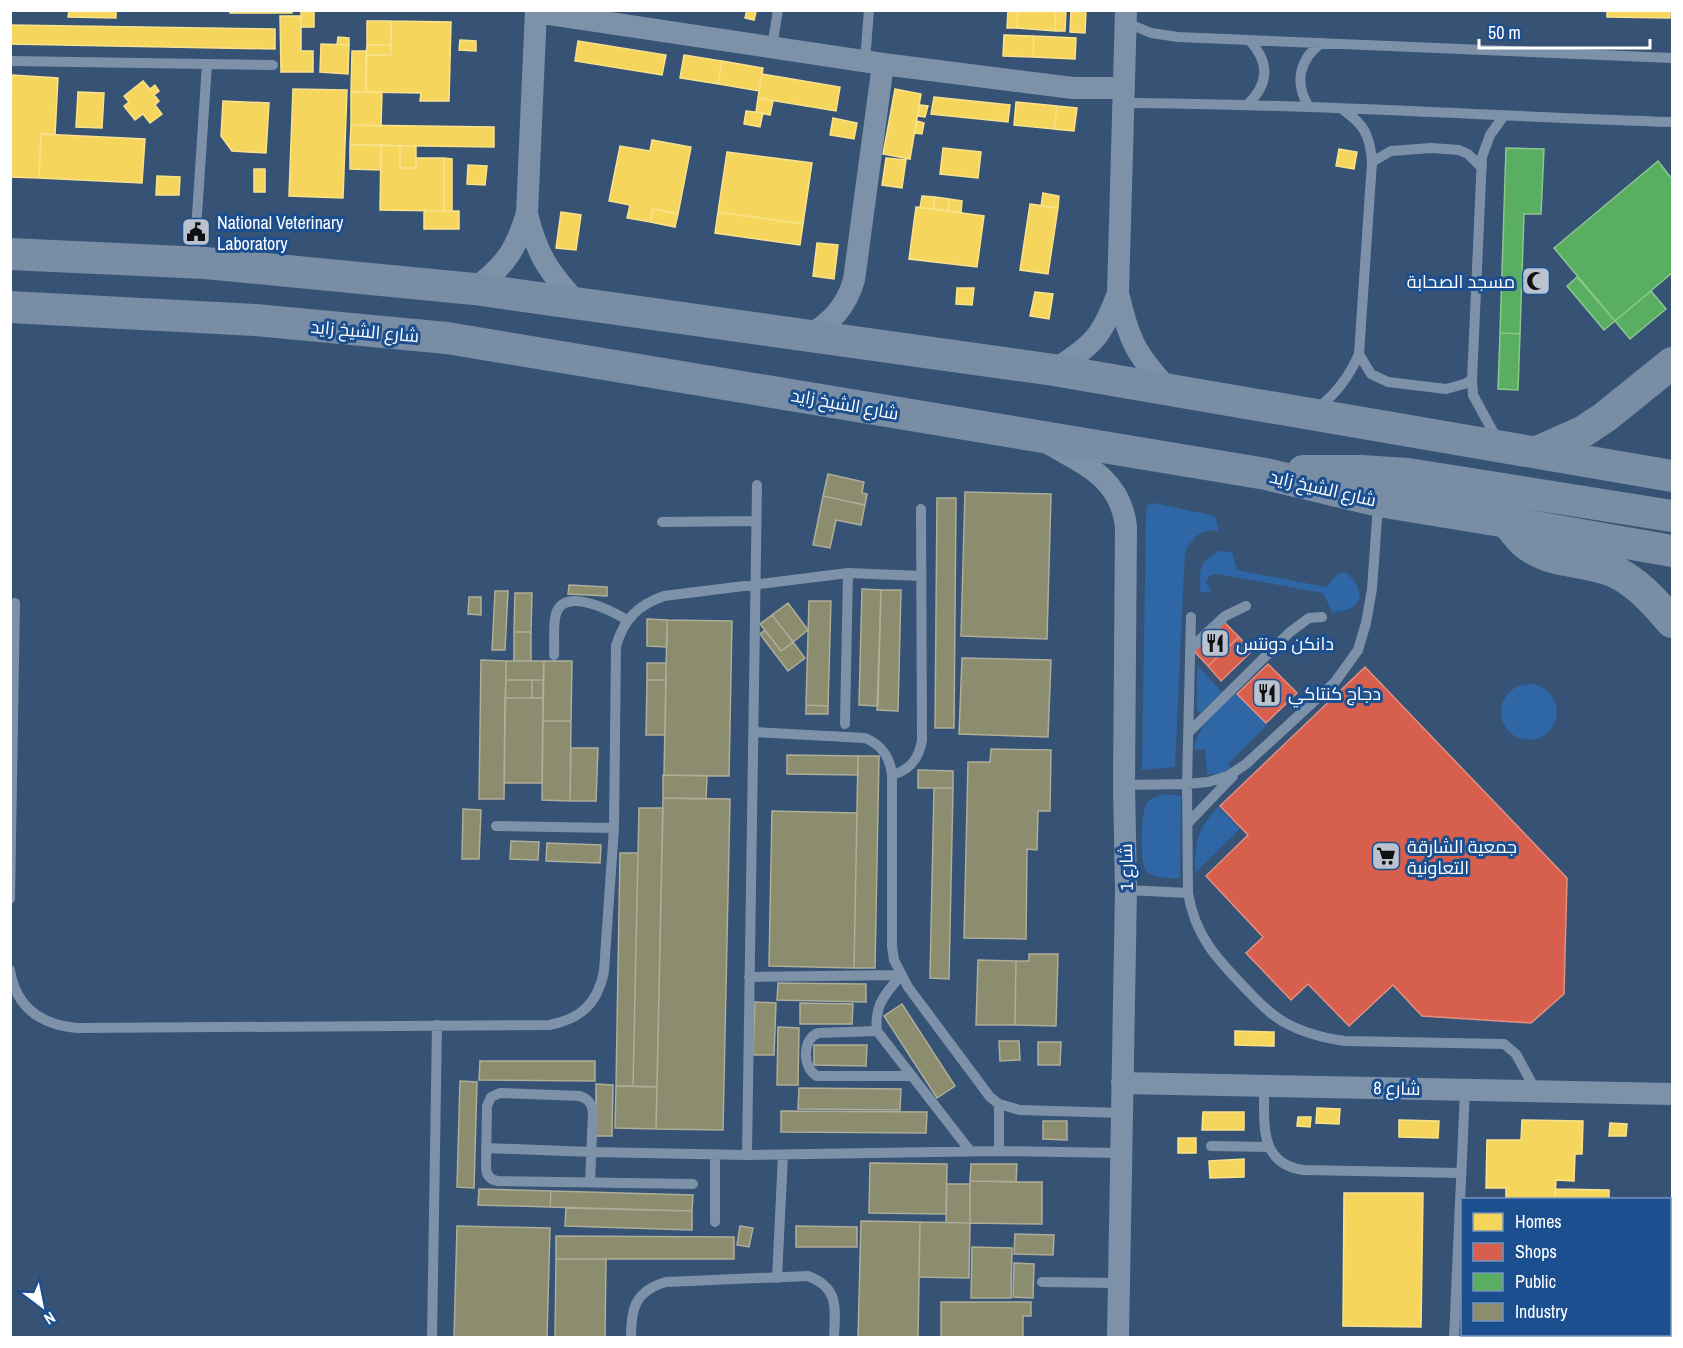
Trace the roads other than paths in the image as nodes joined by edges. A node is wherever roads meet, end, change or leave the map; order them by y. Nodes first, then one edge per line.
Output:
1 (778, 10) edge
2 (869, 10) edge
3 (536, 11) edge
4 (1125, 16) edge
5 (1250, 41) junction
6 (1321, 43) junction
7 (772, 47) junction
8 (1672, 58) edge
9 (10, 61) edge
10 (874, 62) junction
11 (207, 64) junction
12 (273, 65) dead end
13 (1124, 96) junction
14 (1247, 105) junction
15 (1309, 107) junction
16 (1341, 109) junction
17 (1503, 117) junction
18 (1672, 122) edge
19 (1372, 162) junction
20 (1482, 168) junction
21 (527, 213) junction
22 (10, 255) edge
23 (194, 263) junction
24 (474, 289) junction
25 (1118, 293) junction
26 (577, 303) junction
27 (10, 307) edge
28 (809, 336) junction
29 (1359, 354) junction
30 (1672, 363) edge
31 (1054, 370) junction
32 (1472, 380) junction
33 (1167, 388) junction
34 (1308, 414) junction
35 (1040, 437) junction
36 (1501, 446) junction
37 (1537, 452) junction
38 (1266, 474) junction
39 (1672, 476) edge
40 (757, 485) dead end
41 (1379, 501) junction
42 (921, 509) dead end
43 (1672, 516) edge
44 (756, 521) junction
45 (662, 522) dead end
46 (1507, 522) junction
47 (1672, 551) edge
48 (848, 573) junction
49 (921, 576) junction
50 (754, 585) junction
51 (15, 603) dead end
52 (1246, 606) dead end
53 (1191, 617) dead end
54 (1322, 617) dead end
55 (627, 620) junction
56 (1672, 622) edge
57 (1190, 650) junction
58 (554, 655) dead end
59 (845, 724) dead end
60 (753, 732) junction
61 (1188, 733) junction
62 (1238, 771) junction
63 (892, 775) junction
64 (1187, 784) junction
65 (1124, 785) junction
66 (1188, 823) junction
67 (496, 826) dead end
68 (614, 828) junction
69 (1126, 890) junction
70 (1188, 893) junction
71 (10, 899) edge
72 (10, 970) edge
73 (901, 975) junction
74 (749, 977) junction
75 (436, 1025) junction
76 (877, 1031) junction
77 (912, 1076) junction
78 (1122, 1083) junction
79 (1264, 1086) junction
80 (1465, 1089) junction
81 (1536, 1092) junction
82 (1672, 1094) edge
83 (999, 1104) junction
84 (1121, 1113) junction
85 (1211, 1146) dead end
86 (1269, 1147) junction
87 (486, 1148) junction
88 (999, 1151) junction
89 (592, 1152) junction
90 (971, 1152) junction
91 (1121, 1154) junction
92 (715, 1155) junction
93 (747, 1155) junction
94 (783, 1155) junction
95 (1461, 1173) junction
96 (590, 1182) junction
97 (693, 1184) dead end
98 (715, 1222) dead end
99 (777, 1278) junction
100 (1042, 1282) dead end
101 (1119, 1283) junction
102 (432, 1338) edge
103 (631, 1338) edge
104 (834, 1338) edge
105 (1118, 1338) edge
106 (1454, 1338) edge

1 - 7 lane
2 - 10 lane
3 - 7 street
3 - 21 street
4 - 5 lane
4 - 13 street
5 - 6 lane
5 - 14 lane
6 - 8 lane
6 - 15 lane
7 - 10 street
9 - 11 lane
10 - 13 street
10 - 28 street
11 - 12 lane
11 - 23 lane
13 - 14 lane
13 - 25 street
14 - 15 lane
15 - 16 lane
16 - 17 lane
16 - 19 lane
17 - 18 lane
17 - 20 lane
19 - 20 lane
19 - 29 lane
20 - 32 lane
21 - 24 street
21 - 26 street
22 - 23 main road
23 - 24 main road
24 - 26 main road
25 - 31 street
25 - 33 street
26 - 28 main road
27 - 35 main road, شارع الشيخ زايد
28 - 31 main road
29 - 32 lane
29 - 34 lane
30 - 37 main road
31 - 33 main road
32 - 36 lane
33 - 34 main road
34 - 36 main road
35 - 38 main road, شارع الشيخ زايد
35 - 65 street, شارع 1
36 - 37 main road
37 - 39 main road
38 - 41 main road, شارع الشيخ زايد
38 - 43 main road
40 - 44 lane
41 - 46 main road, شارع الشيخ زايد
41 - 62 lane
42 - 49 lane
44 - 45 lane
44 - 50 lane
46 - 47 main road, شارع الشيخ زايد
46 - 56 main road
48 - 49 lane
48 - 50 lane
48 - 59 lane
49 - 63 lane
50 - 55 lane
50 - 60 lane
51 - 71 lane
52 - 57 lane
53 - 57 lane
54 - 61 lane
55 - 58 lane
55 - 68 lane
57 - 61 lane
60 - 63 lane
60 - 74 lane
61 - 64 lane
62 - 64 lane
62 - 66 lane
63 - 73 lane
64 - 65 lane
64 - 66 lane
65 - 69 street, شارع 1
66 - 70 lane
67 - 68 lane
68 - 75 lane
69 - 70 lane
69 - 78 street, شارع 1
70 - 81 lane
72 - 75 lane
73 - 74 lane
73 - 76 lane
73 - 83 lane
74 - 93 lane
75 - 102 lane
76 - 77 lane
76 - 77 lane
77 - 90 lane
78 - 79 street, شارع 8
78 - 84 street, شارع 1
79 - 80 street, شارع 8
79 - 86 lane
80 - 81 street, شارع 8
80 - 95 lane
81 - 82 street, شارع 8
83 - 84 lane
83 - 88 lane
84 - 91 street, شارع 1
85 - 86 lane
86 - 95 lane
87 - 89 lane
87 - 89 lane
87 - 96 lane
88 - 90 lane
88 - 91 lane
89 - 92 lane
89 - 96 lane
90 - 94 lane
91 - 101 street, شارع 1
92 - 93 lane
92 - 98 lane
93 - 94 lane
94 - 99 lane
95 - 106 lane
96 - 97 lane
99 - 103 lane
99 - 104 lane
100 - 101 lane
101 - 105 street, شارع 1

